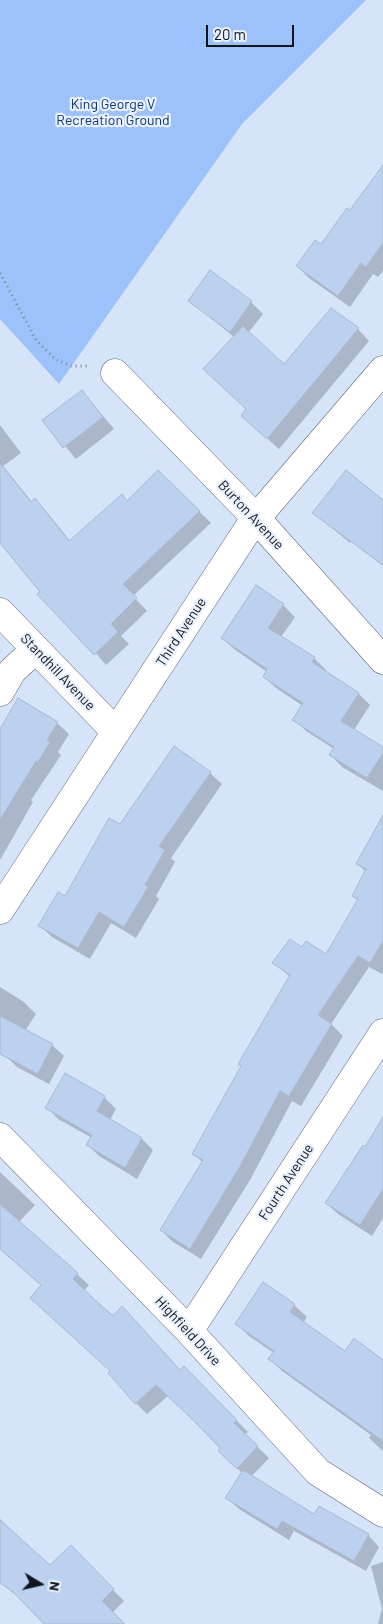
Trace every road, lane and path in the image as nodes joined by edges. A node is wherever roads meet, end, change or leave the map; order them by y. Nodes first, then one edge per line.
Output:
1 (0, 273) edge
2 (103, 369) joint
3 (383, 370) edge
4 (255, 518) junction
5 (0, 612) edge
6 (36, 649) junction
7 (383, 660) edge
8 (0, 692) edge
9 (116, 732) junction
10 (0, 910) edge
11 (383, 1033) edge
12 (0, 1137) edge
13 (189, 1331) junction
14 (383, 1513) edge

1 - 2 path
2 - 4 street, Burton Avenue
3 - 4 street, Third Avenue
4 - 7 street, Burton Avenue
4 - 9 street, Third Avenue
5 - 6 street, Standhill Avenue
6 - 8 street
6 - 9 street, Standhill Avenue
9 - 10 street, Third Avenue
11 - 13 street, Fourth Avenue
12 - 13 street, Highfield Drive
13 - 14 street, Highfield Drive

